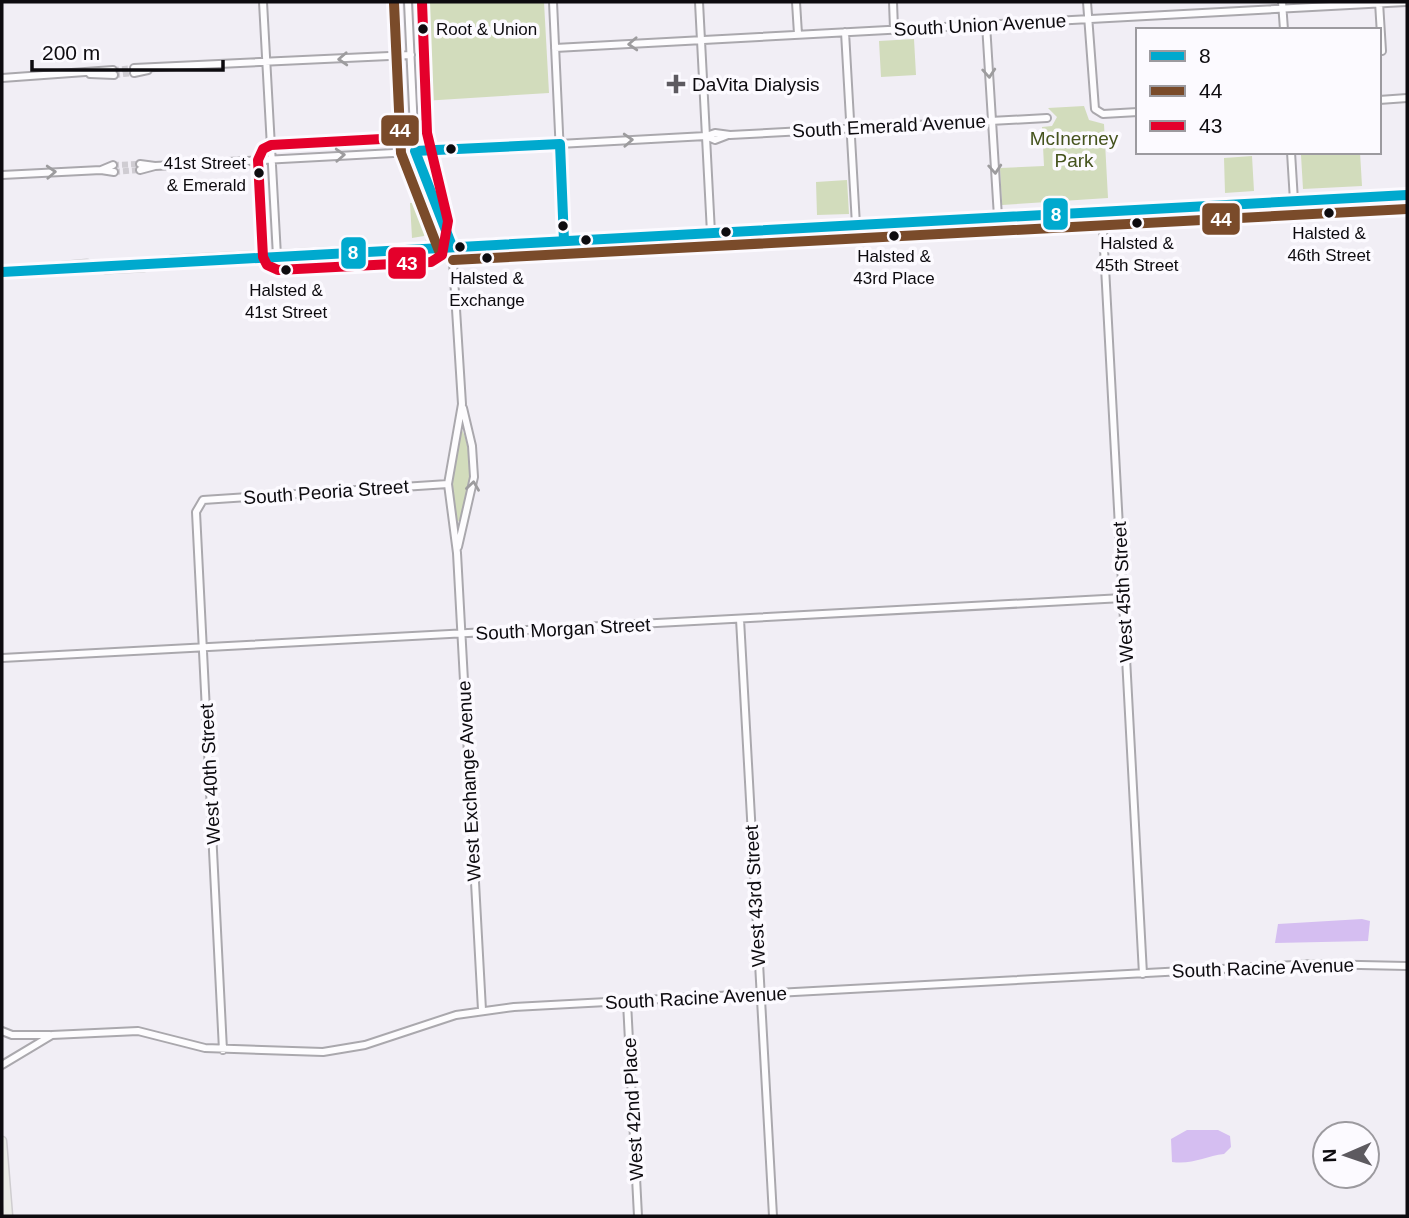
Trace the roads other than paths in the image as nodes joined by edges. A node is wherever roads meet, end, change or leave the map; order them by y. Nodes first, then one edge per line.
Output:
1 (263, 2) edge
2 (408, 2) edge
3 (553, 2) edge
4 (699, 2) edge
5 (796, 2) edge
6 (893, 2) edge
7 (1087, 2) edge
8 (1379, 2) edge
9 (1406, 2) edge
10 (1282, 5) edge
11 (1088, 19) junction
12 (986, 24) junction
13 (1284, 28) edge
14 (1381, 28) edge
15 (894, 29) junction
16 (845, 32) junction
17 (798, 34) junction
18 (1381, 35) edge
19 (701, 40) junction
20 (555, 48) junction
21 (1382, 51) dead end
22 (411, 55) junction
23 (266, 63) junction
24 (134, 71) tunnel mouth
25 (114, 72) tunnel mouth
26 (2, 78) edge
27 (1407, 98) edge
28 (1381, 100) edge
29 (1136, 113) edge
30 (1047, 118) dead end
31 (992, 121) junction
32 (851, 128) junction
33 (706, 136) junction
34 (560, 144) junction
35 (415, 151) junction
36 (1291, 154) edge
37 (272, 159) junction
38 (140, 167) tunnel mouth
39 (114, 169) tunnel mouth
40 (2, 175) edge
41 (1407, 195) edge
42 (431, 197) junction
43 (1294, 201) junction
44 (1102, 211) junction
45 (998, 217) junction
46 (856, 225) junction
47 (711, 233) junction
48 (564, 241) junction
49 (452, 246) junction
50 (430, 248) junction
51 (277, 256) junction
52 (172, 262) tunnel mouth
53 (143, 264) tunnel mouth
54 (106, 266) tunnel mouth
55 (86, 267) tunnel mouth
56 (2, 272) edge
57 (462, 404) junction
58 (449, 484) junction
59 (203, 500) joint
60 (457, 553) junction
61 (1123, 598) junction
62 (740, 618) junction
63 (461, 634) junction
64 (204, 647) junction
65 (2, 658) edge
66 (1407, 966) edge
67 (1143, 974) junction
68 (760, 994) junction
69 (627, 1002) junction
70 (482, 1010) junction
71 (2, 1031) edge
72 (52, 1035) junction
73 (223, 1050) junction
74 (2, 1065) edge
75 (2, 1141) edge
76 (8, 1216) edge
77 (638, 1216) edge
78 (773, 1216) edge

1 - 23 street
2 - 22 street, West Exchange Avenue
3 - 20 street
4 - 19 street
5 - 17 street
6 - 15 street
7 - 11 street
8 - 9 street, South Union Avenue
8 - 10 street, South Union Avenue
8 - 14 street
10 - 11 street, South Union Avenue
10 - 13 street
11 - 12 street, South Union Avenue
11 - 29 street
12 - 15 street, South Union Avenue
12 -> 31 street
15 - 16 street, South Union Avenue
16 - 17 street, South Union Avenue
16 - 32 street
17 - 19 street, South Union Avenue
18 - 21 street
19 -> 20 street, South Union Avenue
19 - 33 street
20 - 34 street
22 -> 23 street
22 - 35 street, West Exchange Avenue
23 - 24 street
23 - 37 street
25 - 26 street
27 - 28 street
30 - 31 street, South Emerald Avenue
31 - 32 street, South Emerald Avenue
31 -> 45 street
32 - 33 street, South Emerald Avenue
32 - 46 street
34 -> 33 street, South Emerald Avenue
33 - 47 street
34 - 35 street, South Emerald Avenue
34 - 48 street
37 -> 35 street, South Emerald Avenue
35 - 42 street, West Exchange Avenue
36 - 43 street
37 - 38 street, South Emerald Avenue
37 - 51 street
40 -> 39 street
41 - 43 main road
42 - 49 street, West Exchange Avenue
42 - 50 main road
43 - 44 main road
44 - 45 main road
44 - 61 street, West 45th Street
45 - 46 main road
46 - 47 main road
47 - 48 main road
48 - 49 main road
49 - 50 main road
49 - 57 street, West Exchange Avenue
50 - 51 main road
51 - 52 main road
53 - 54 main road
55 - 56 main road
57 - 58 street, West Exchange Avenue
60 -> 57 street, West Exchange Avenue
58 - 59 street, South Peoria Street
58 - 60 street, West Exchange Avenue
59 - 64 street, West 40th Street
60 - 63 street, West Exchange Avenue
61 - 62 street, South Morgan Street
61 - 67 street, West 45th Street
62 - 63 street, South Morgan Street
62 - 68 street, West 43rd Street
63 - 64 street, South Morgan Street
63 - 70 street, West Exchange Avenue
64 - 65 street, South Morgan Street
64 - 73 street, West 40th Street
66 - 67 street, South Racine Avenue
67 - 68 street, South Racine Avenue
68 - 69 street, South Racine Avenue
68 - 78 street, West 43rd Street
69 - 70 street, South Racine Avenue
69 - 77 street, West 42nd Place
70 - 73 street, South Racine Avenue
71 - 72 street
72 - 73 street, South Racine Avenue
72 - 74 street, South Racine Avenue
75 - 76 main road

